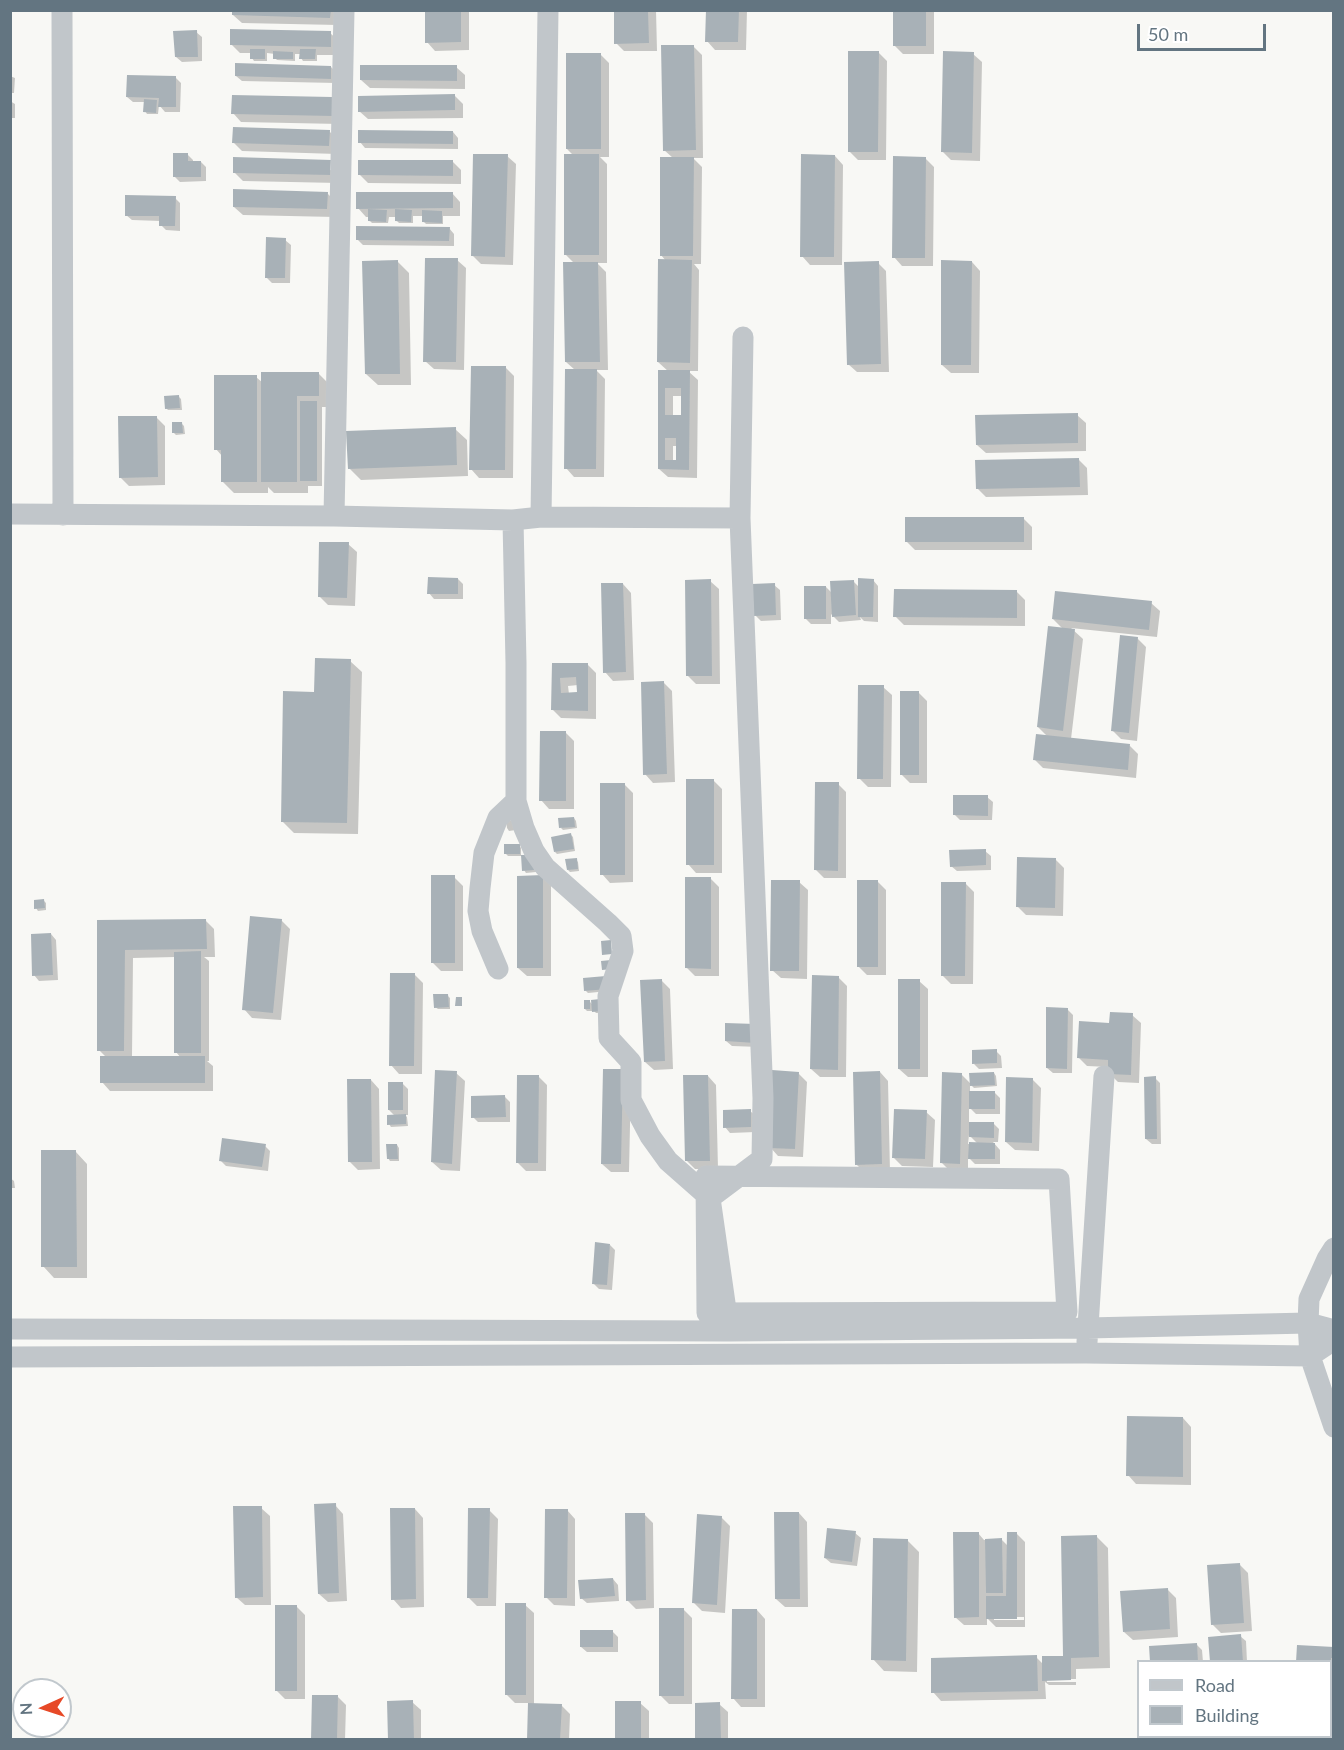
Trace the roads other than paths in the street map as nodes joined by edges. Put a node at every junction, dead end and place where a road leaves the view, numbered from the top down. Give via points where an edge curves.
1 (62, 10) edge
2 (344, 10) edge
3 (548, 10) edge
4 (743, 337) dead end
5 (10, 514) edge
6 (63, 515) junction
7 (334, 516) junction
8 (541, 517) junction
9 (740, 518) junction
10 (513, 520) junction
11 (516, 801) junction
12 (498, 969) dead end
13 (1104, 1076) dead end
14 (710, 1198) junction
15 (1334, 1248) edge
16 (1067, 1311) joint
17 (1308, 1323) junction
18 (1088, 1328) junction
19 (10, 1329) edge
20 (1334, 1330) edge
21 (729, 1331) junction
22 (1334, 1340) edge
23 (1086, 1353) junction
24 (1310, 1356) junction
25 (10, 1357) edge
26 (1334, 1427) edge

1 - 6 street
2 - 7 street
3 - 8 street
4 - 9 street
5 - 6 street
6 - 7 street
7 - 10 street
8 - 9 street
8 - 10 street
9 - 14 street via 763,1098 762,1159
10 - 11 street
11 - 12 street via 498,818 484,853 480,888 478,911 482,931
11 - 14 street via 534,851 545,867 621,936 623,951 608,996 609,1038 631,1062 631,1100 650,1136 668,1161
13 - 18 street
14 - 21 street
15 - 17 street via 1309,1299
16 - 16 street via 1059,1179 706,1176 706,1313
17 - 18 street
17 - 20 street
17 - 24 street
18 - 21 street
18 - 23 street
19 - 21 street
22 - 24 street
23 - 24 street
23 - 25 street
24 - 26 street

